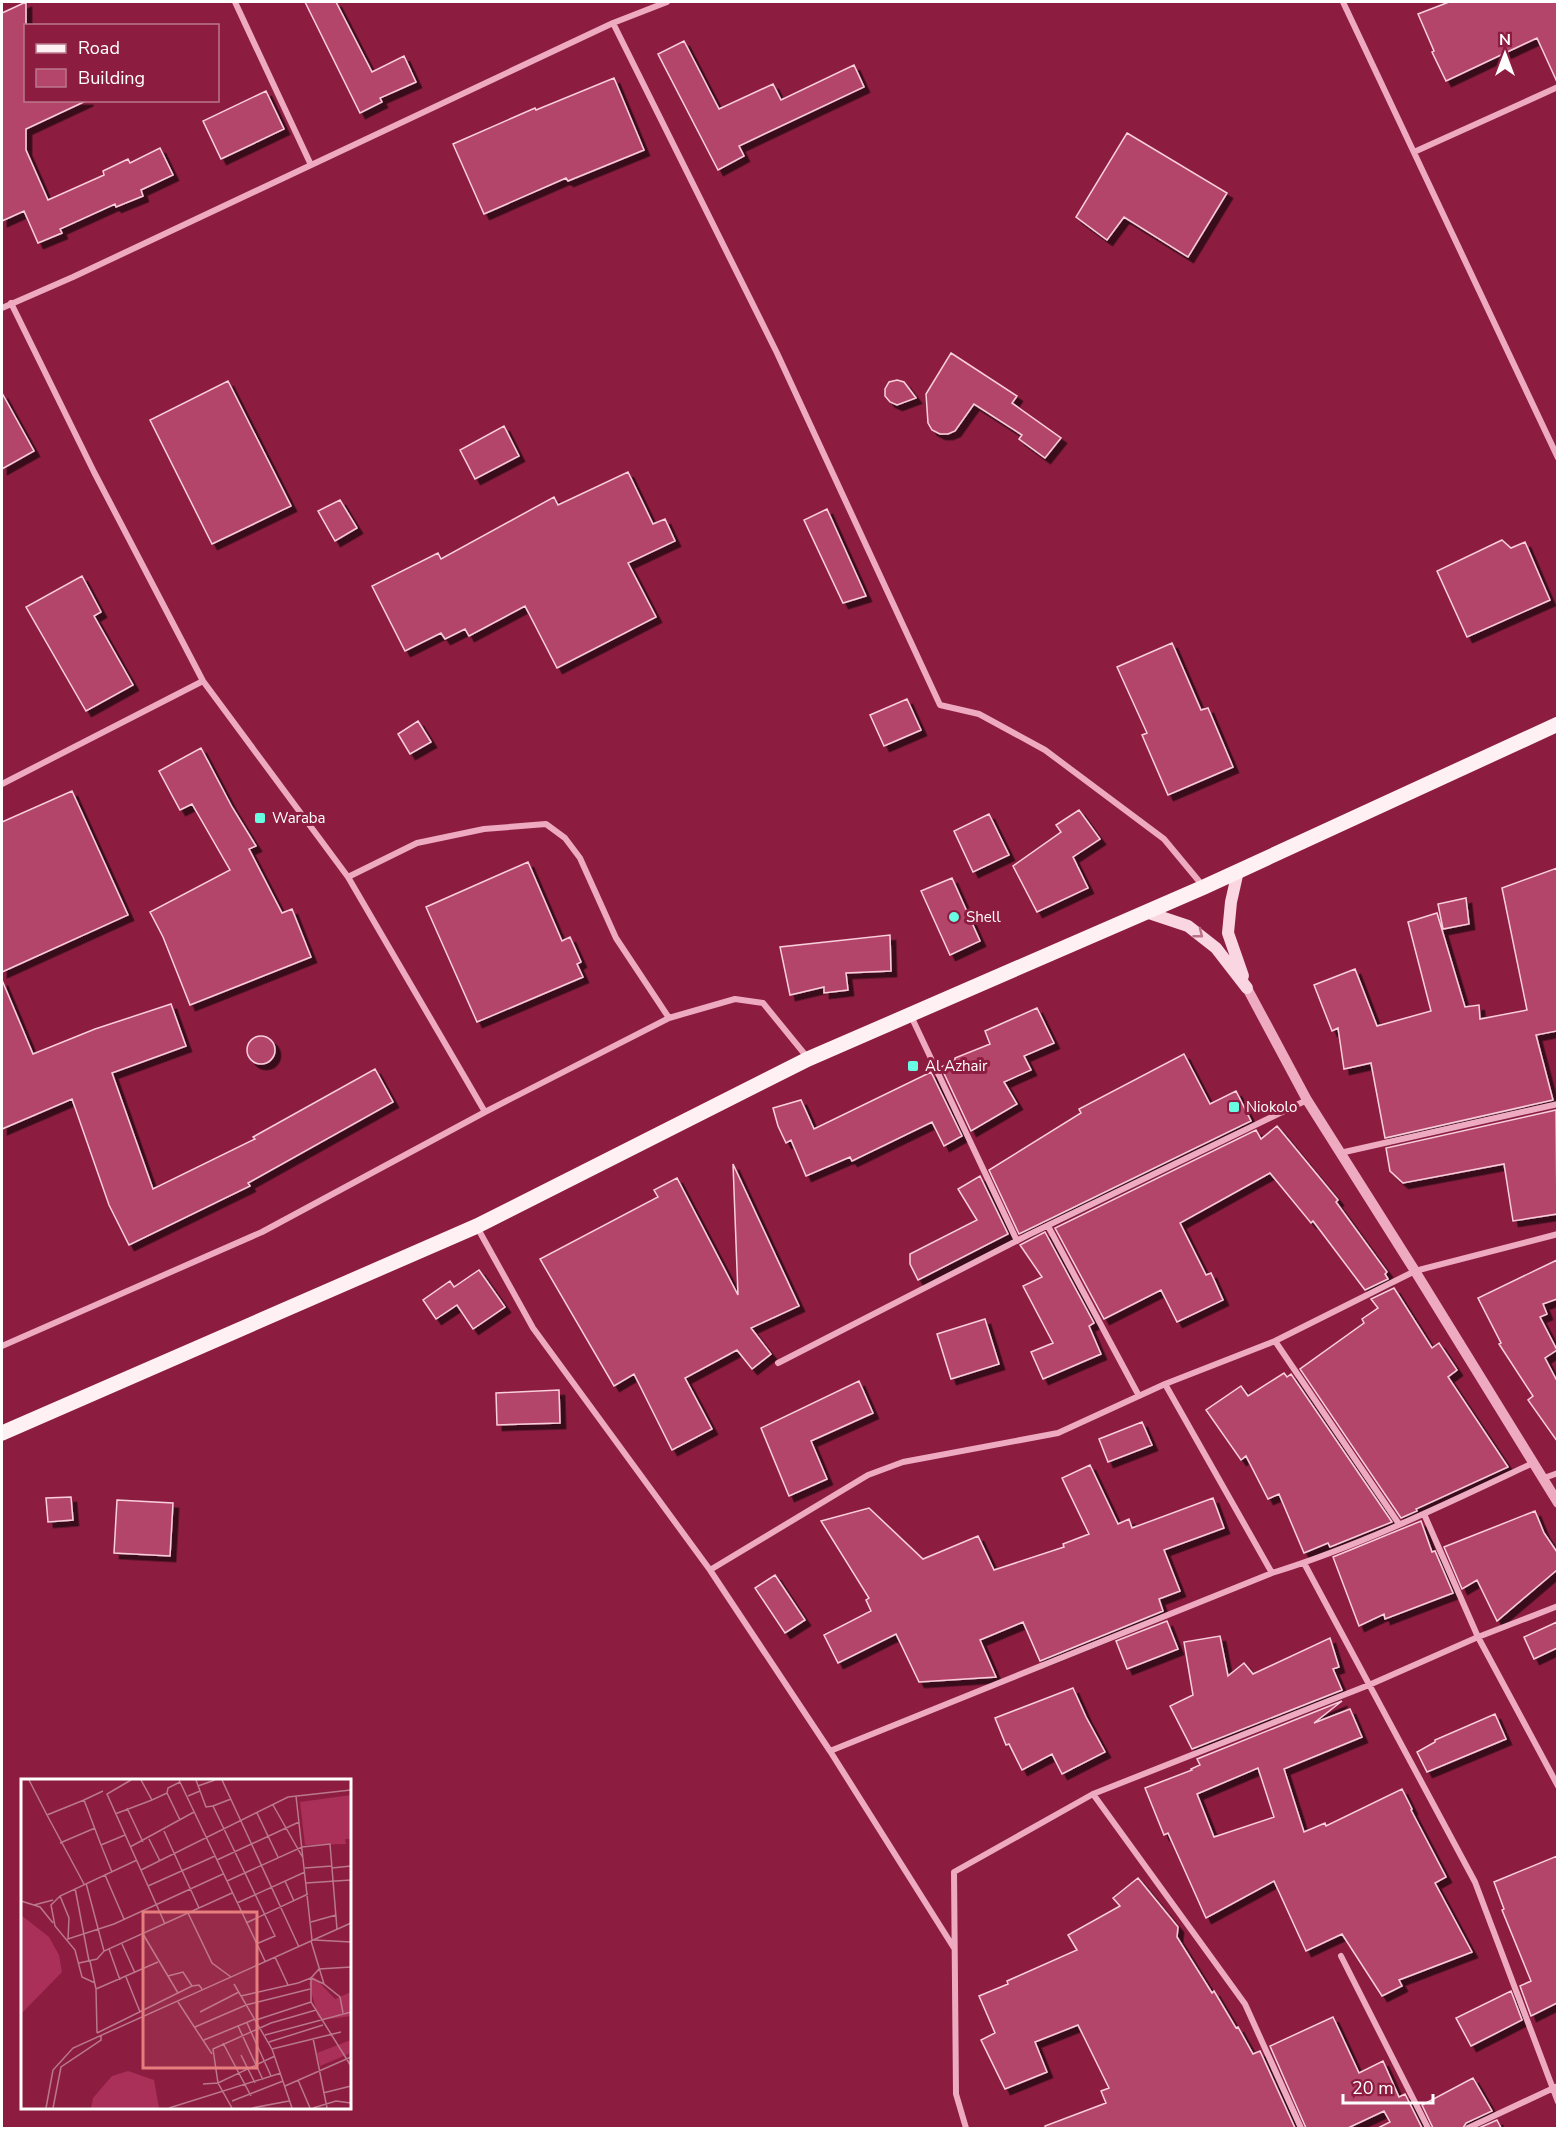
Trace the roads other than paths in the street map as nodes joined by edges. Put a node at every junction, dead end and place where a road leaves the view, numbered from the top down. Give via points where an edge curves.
1 (235, 2) edge
2 (667, 2) edge
3 (1343, 2) edge
4 (614, 23) junction
5 (1557, 87) edge
6 (1414, 152) junction
7 (311, 165) junction
8 (11, 303) junction
9 (2, 308) edge
10 (1557, 439) edge
11 (1550, 442) junction
12 (1557, 458) edge
13 (203, 681) junction
14 (1557, 724) edge
15 (2, 784) edge
16 (1238, 871) junction
17 (348, 877) junction
18 (1204, 887) junction
19 (1146, 912) junction
20 (1247, 988) junction
21 (911, 1016) junction
22 (669, 1018) junction
23 (808, 1059) junction
24 (1307, 1100) junction
25 (1557, 1104) edge
26 (485, 1112) junction
27 (1340, 1153) junction
28 (477, 1227) junction
29 (1048, 1227) junction
30 (1557, 1234) edge
31 (1017, 1241) junction
32 (1415, 1271) junction
33 (1275, 1341) junction
34 (2, 1346) edge
35 (778, 1363) dead end
36 (1165, 1384) junction
37 (1138, 1396) junction
38 (2, 1433) edge
39 (1534, 1462) junction
40 (1557, 1473) edge
41 (1544, 1478) junction
42 (1557, 1503) edge
43 (1424, 1514) junction
44 (1399, 1524) junction
45 (1304, 1563) junction
46 (710, 1570) junction
47 (1272, 1573) junction
48 (1557, 1606) edge
49 (1478, 1637) junction
50 (1369, 1685) junction
51 (830, 1751) junction
52 (1557, 1786) edge
53 (1093, 1794) junction
54 (955, 1948) junction
55 (1341, 1956) dead end
56 (1555, 2088) edge
57 (1557, 2102) edge
58 (966, 2128) edge
59 (1301, 2128) edge
60 (1428, 2128) edge
61 (1468, 2128) edge

1 - 7 street
2 - 4 street
3 - 6 street
4 - 7 street
4 - 18 street via 777,353 940,705 979,714 1045,750 1164,839
5 - 6 street
6 - 11 street
7 - 8 street
8 - 9 street
8 - 13 street
10 - 11 street
11 - 12 street
13 - 15 street
13 - 17 street
14 - 16 main road
16 - 18 main road
16 - 20 main road via 1228,933
17 - 22 street via 417,843 484,829 546,824 565,838 580,858 616,938
17 - 26 street
18 - 19 main road
19 -> 20 main road via 1188,926 1216,948
19 - 21 main road
20 - 24 street
21 - 23 main road
21 - 31 street
22 - 23 street via 735,999 763,1003
22 - 26 street
23 - 28 main road
24 - 27 street
24 - 29 street
25 - 27 street
26 - 34 street via 262,1232
27 - 32 street
28 - 38 main road
28 - 46 street via 533,1328
29 - 31 street
29 - 37 street
30 - 32 street
31 - 35 street
32 - 33 street
32 - 39 street
33 - 36 street
33 - 44 street
36 - 37 street
36 - 47 street
37 - 46 street via 1058,1434 903,1462 868,1475
39 - 41 street
39 - 43 street
40 - 41 street
41 - 42 street
43 - 44 street
43 - 49 street
44 - 45 street
45 - 47 street
45 - 50 street
46 - 51 street
47 - 51 street
48 - 49 street
49 - 50 street
49 - 52 street
50 - 53 street
50 - 56 street via 1475,1882
51 - 54 street
53 - 54 street via 954,1872
53 - 59 street via 1245,2004
54 - 58 street via 956,2094
55 - 60 street
56 - 57 street
56 - 61 street

